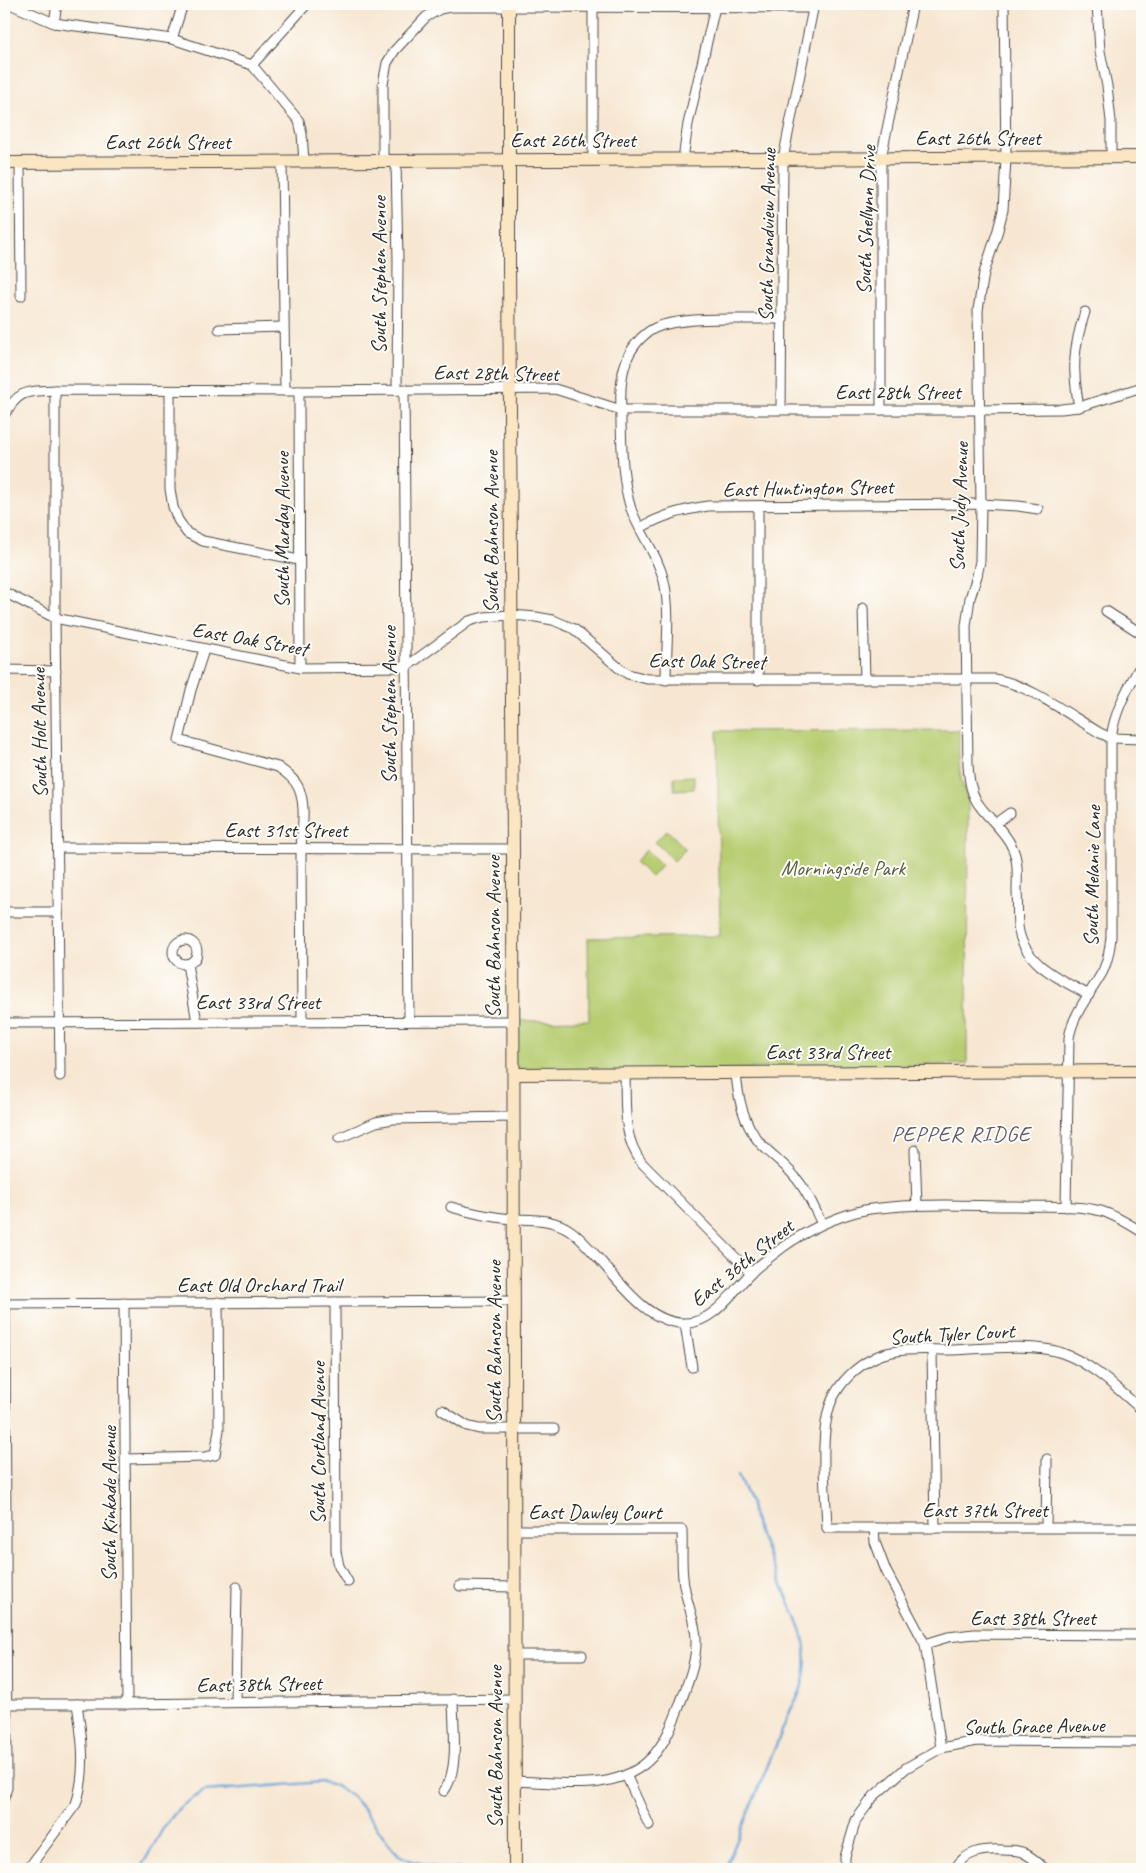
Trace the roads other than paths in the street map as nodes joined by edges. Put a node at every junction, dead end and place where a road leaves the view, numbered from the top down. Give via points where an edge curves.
1 (10, 4) edge
2 (56, 4) edge
3 (183, 4) edge
4 (307, 4) edge
5 (913, 4) edge
6 (1004, 4) edge
7 (1096, 4) edge
8 (510, 5) edge
9 (593, 5) edge
10 (813, 6) edge
11 (715, 7) junction
12 (54, 23) junction
13 (172, 39) junction
14 (252, 65) junction
15 (1111, 157) junction
16 (1142, 157) edge
17 (881, 158) junction
18 (1006, 158) junction
19 (683, 159) junction
20 (783, 159) junction
21 (510, 160) junction
22 (593, 160) junction
23 (282, 161) junction
24 (304, 161) junction
25 (390, 161) junction
26 (20, 162) junction
27 (4, 163) edge
28 (21, 296) dead end
29 (1085, 312) dead end
30 (783, 319) junction
31 (283, 327) junction
32 (219, 329) dead end
33 (1142, 387) edge
34 (401, 389) junction
35 (510, 389) junction
36 (55, 390) junction
37 (170, 391) junction
38 (285, 391) junction
39 (299, 391) junction
40 (1079, 407) junction
41 (781, 409) junction
42 (621, 410) junction
43 (881, 410) junction
44 (978, 410) junction
45 (4, 415) edge
46 (980, 504) junction
47 (758, 506) junction
48 (1038, 509) dead end
49 (640, 528) junction
50 (299, 560) junction
51 (4, 592) edge
52 (863, 608) dead end
53 (1106, 612) dead end
54 (511, 615) junction
55 (55, 618) junction
56 (1142, 634) edge
57 (204, 650) junction
58 (1142, 663) edge
59 (406, 667) junction
60 (300, 668) junction
61 (4, 670) edge
62 (56, 671) junction
63 (865, 679) junction
64 (968, 679) junction
65 (666, 680) junction
66 (758, 680) junction
67 (1111, 738) junction
68 (1142, 739) edge
69 (1010, 813) dead end
70 (996, 823) junction
71 (59, 848) junction
72 (301, 848) junction
73 (407, 848) junction
74 (513, 848) junction
75 (4, 912) edge
76 (58, 912) junction
77 (187, 964) dead end
78 (1089, 995) junction
79 (302, 1021) junction
80 (409, 1021) junction
81 (197, 1022) junction
82 (513, 1022) junction
83 (4, 1023) edge
84 (60, 1023) junction
85 (1068, 1071) junction
86 (1142, 1071) edge
87 (736, 1073) junction
88 (514, 1074) junction
89 (625, 1074) junction
90 (60, 1076) dead end
91 (514, 1117) junction
92 (339, 1138) dead end
93 (915, 1150) dead end
94 (917, 1205) junction
95 (451, 1207) dead end
96 (1066, 1207) junction
97 (514, 1219) junction
98 (822, 1224) junction
99 (1142, 1232) edge
100 (751, 1273) junction
101 (514, 1301) junction
102 (218, 1302) junction
103 (335, 1302) junction
104 (124, 1303) junction
105 (4, 1304) edge
106 (686, 1324) junction
107 (932, 1350) junction
108 (692, 1366) dead end
109 (442, 1410) dead end
110 (1142, 1410) edge
111 (554, 1429) dead end
112 (515, 1430) junction
113 (126, 1458) junction
114 (1047, 1460) dead end
115 (1046, 1527) junction
116 (827, 1528) joint
117 (874, 1528) junction
118 (935, 1528) junction
119 (1142, 1528) edge
120 (515, 1530) junction
121 (348, 1582) dead end
122 (460, 1586) dead end
123 (237, 1587) dead end
124 (515, 1587) junction
125 (1142, 1635) edge
126 (925, 1644) junction
127 (515, 1655) junction
128 (582, 1655) dead end
129 (453, 1699) junction
130 (514, 1699) junction
131 (235, 1701) junction
132 (5, 1704) edge
133 (77, 1704) junction
134 (127, 1704) junction
135 (1142, 1742) edge
136 (941, 1748) junction
137 (626, 1775) junction
138 (515, 1781) junction
139 (444, 1791) dead end
140 (4, 1798) edge
141 (649, 1825) dead end
142 (28, 1869) edge
143 (515, 1869) edge
144 (845, 1869) edge
145 (955, 1869) edge
146 (1044, 1869) edge

1 - 12 street
2 - 12 street
3 - 13 street
4 - 14 street
5 - 17 street, South Shellynn Drive
6 - 18 street, South Judy Avenue
7 - 15 street via 1111,121
8 - 9 street, South Stephen Avenue
8 - 21 street, South Bahnson Avenue
8 - 25 street, South Stephen Avenue via 440,9 426,17 395,50 387,63 384,77
9 - 11 street, South Stephen Avenue
9 - 22 street
10 - 11 street, South Stephen Avenue
10 - 20 street, South Grandview Avenue
11 - 19 street
12 - 13 street
13 - 14 street
14 - 24 street via 299,121
15 - 16 street, East 26th Street
15 - 18 street, East 26th Street
17 - 18 street, East 26th Street
17 - 20 street, East 26th Street
17 - 43 street, South Shellynn Drive
18 - 44 street, South Judy Avenue via 1003,210 984,273 978,310
19 - 20 street, East 26th Street
19 - 22 street, East 26th Street
20 - 30 street, South Grandview Avenue
21 - 22 street, East 26th Street
21 - 25 street, East 26th Street
21 - 35 street, South Bahnson Avenue
23 - 24 street, East 26th Street
23 - 26 street, East 26th Street
23 - 31 street
24 - 25 street, East 26th Street
25 - 34 street, South Stephen Avenue via 398,260
26 - 27 street, East 26th Street
26 - 28 street
29 - 40 street via 1074,355
30 - 41 street, South Grandview Avenue
30 - 42 street via 685,320 654,328 637,342 626,361 621,383
31 - 32 street
31 - 38 street
33 - 40 street, East 28th Street
34 - 35 street, East 28th Street
34 - 39 street, East 28th Street
34 - 59 street, South Stephen Avenue
35 - 42 street, East 28th Street via 555,389
35 - 54 street, South Bahnson Avenue
36 - 37 street, East 28th Street
36 - 45 street, East 28th Street via 23,394 14,399
36 - 55 street, South Holt Avenue
37 - 38 street, East 28th Street
37 - 50 street via 170,489 178,520 187,533 203,541
38 - 39 street, East 28th Street
39 - 50 street, South Marday Avenue
40 - 44 street, East 28th Street
41 - 42 street, East 28th Street
41 - 43 street, East 28th Street
42 - 49 street via 622,470 632,511
43 - 44 street, East 28th Street
44 - 46 street, South Judy Avenue
46 - 47 street, East Huntington Street
46 - 48 street, East Huntington Street
46 - 64 street, South Judy Avenue via 980,561 966,626
47 - 49 street, East Huntington Street via 708,506 684,510 659,517
47 - 66 street
49 - 65 street via 654,552 664,583
50 - 60 street, South Marday Avenue
51 - 55 street, East Oak Street
52 - 63 street
53 - 56 street
54 - 59 street, East Oak Street via 469,621
54 - 65 street, East Oak Street via 564,624 628,674
54 - 74 street, South Bahnson Avenue
55 - 57 street, East Oak Street
55 - 62 street, South Holt Avenue
57 - 60 street, East Oak Street
57 - 72 street via 180,740 278,767 291,776 302,799
58 - 67 street, South Melanie Lane via 1118,708
59 - 60 street, East Oak Street
59 - 73 street, South Stephen Avenue
61 - 62 street
62 - 71 street, South Holt Avenue
63 - 64 street, East Oak Street
63 - 66 street, East Oak Street
64 - 67 street, East Oak Street via 1008,681
64 - 70 street, South Judy Avenue via 970,786 977,802
65 - 66 street, East Oak Street
67 - 68 street, East Oak Street
67 - 78 street, South Melanie Lane via 1111,937 1104,969
69 - 70 street
70 - 78 street, South Judy Avenue via 1012,847 1017,864 1018,926 1031,959
71 - 72 street, East 31st Street
71 - 76 street, South Holt Avenue
72 - 73 street, East 31st Street
72 - 79 street
73 - 74 street, East 31st Street
73 - 80 street, South Stephen Avenue
74 - 82 street, South Bahnson Avenue
75 - 76 street
76 - 84 street, South Holt Avenue
77 - 81 street
78 - 85 street, South Melanie Lane via 1071,1028
79 - 80 street, East 33rd Street
79 - 81 street, East 33rd Street
80 - 82 street, East 33rd Street
81 - 84 street, East 33rd Street
82 - 88 street, South Bahnson Avenue
83 - 84 street, East 33rd Street
84 - 90 street, South Holt Avenue
85 - 86 street, East 33rd Street
85 - 87 street, East 33rd Street
85 - 96 street, South Melanie Lane
87 - 89 street, East 33rd Street
87 - 98 street via 739,1101 750,1128 802,1185
88 - 89 street, East 33rd Street
88 - 91 street, South Bahnson Avenue
89 - 100 street via 627,1130 636,1155
91 - 92 street via 393,1119 376,1122
91 - 97 street, South Bahnson Avenue
93 - 94 street
94 - 96 street, East 36th Street
94 - 98 street, East 36th Street via 862,1210
95 - 97 street, East 36th Street
96 - 99 street, East 36th Street via 1100,1211
97 - 101 street, South Bahnson Avenue
97 - 106 street, East 36th Street via 552,1222 572,1232 644,1306 661,1319
98 - 100 street, East 36th Street via 784,1247
100 - 106 street, East 36th Street via 715,1311
101 - 103 street, East Old Orchard Trail
101 - 112 street, South Bahnson Avenue
102 - 103 street, East Old Orchard Trail
102 - 104 street, East Old Orchard Trail
102 - 113 street via 219,1430 215,1454 204,1457
103 - 121 street, South Cortland Avenue via 336,1552
104 - 105 street, East Old Orchard Trail
104 - 113 street, South Kinkade Avenue
105 - 132 street
106 - 108 street
107 - 110 street, South Tyler Court via 1038,1348 1061,1352 1090,1367
107 - 116 street, South Tyler Court via 891,1352 874,1358 857,1368 832,1399 825,1420 824,1438
107 - 118 street
109 - 112 street via 467,1426
111 - 112 street
112 - 120 street, South Bahnson Avenue
113 - 134 street, South Kinkade Avenue
114 - 115 street
115 - 118 street, East 37th Street
115 - 119 street, East 37th Street
116 - 117 street, East 37th Street
117 - 118 street, East 37th Street
117 - 126 street via 875,1542 886,1571
120 - 124 street, South Bahnson Avenue
120 - 137 street, East Dawley Court via 682,1530 684,1590 696,1637 694,1662 671,1728 661,1745 652,1758
122 - 124 street
123 - 131 street
124 - 127 street, South Bahnson Avenue
125 - 126 street, East 38th Street via 974,1634
126 - 136 street
127 - 128 street
127 - 130 street, South Bahnson Avenue
129 - 130 street, East 38th Street
129 - 131 street, East 38th Street
129 - 139 street via 453,1768
130 - 138 street, South Bahnson Avenue
131 - 134 street, East 38th Street
132 - 133 street, East 38th Street
132 - 140 street via 7,1788
133 - 134 street, East 38th Street
133 - 142 street via 83,1745 80,1792 76,1804
135 - 136 street, South Grace Avenue via 977,1741
136 - 144 street, South Grace Avenue via 906,1768 874,1796 856,1820 845,1857
137 - 138 street, East Dawley Court via 588,1783
137 - 141 street
138 - 143 street, South Bahnson Avenue
145 - 146 street via 962,1859 980,1850 1021,1852

